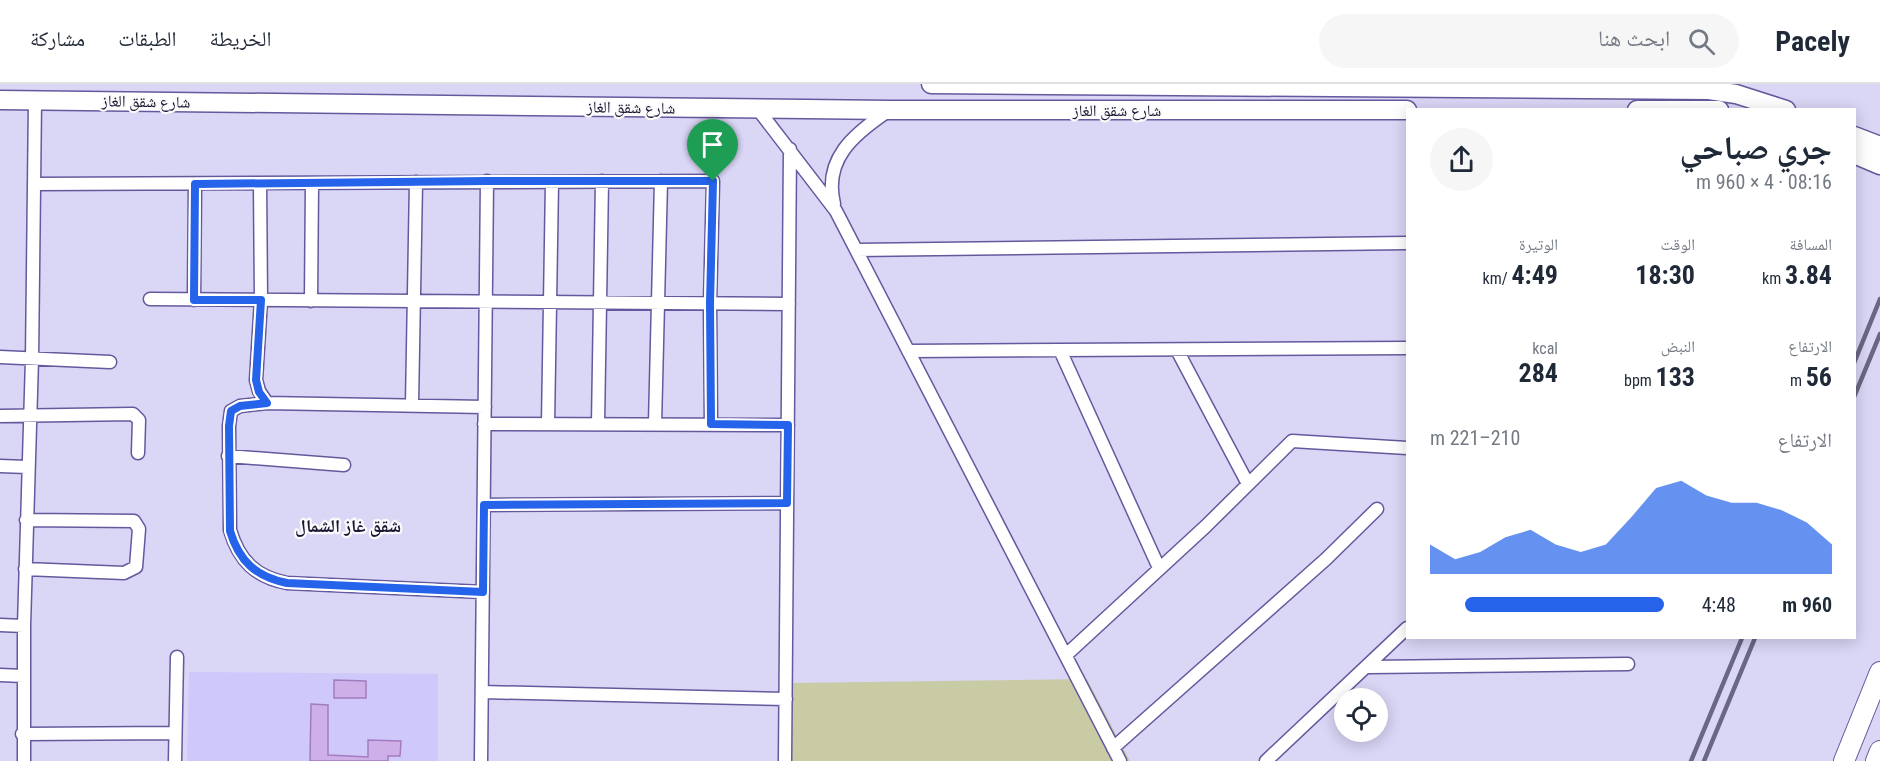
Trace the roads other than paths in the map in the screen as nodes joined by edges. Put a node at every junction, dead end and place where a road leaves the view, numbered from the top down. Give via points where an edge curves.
1 (931, 84) edge
2 (1028, 85) edge
3 (1106, 86) junction
4 (1246, 86) edge
5 (162, 93) edge
6 (0, 100) edge
7 (35, 100) junction
8 (757, 108) junction
9 (1780, 108) edge
10 (891, 110) junction
11 (1105, 110) junction
12 (1406, 110) edge
13 (1856, 137) edge
14 (1880, 146) edge
15 (790, 149) junction
16 (1856, 155) edge
17 (1880, 165) edge
18 (487, 181) junction
19 (602, 181) junction
20 (661, 181) junction
21 (416, 182) junction
22 (552, 182) junction
23 (34, 183) junction
24 (260, 183) junction
25 (312, 183) junction
26 (195, 184) junction
27 (836, 211) junction
28 (1406, 243) edge
29 (856, 250) junction
30 (150, 299) dead end
31 (194, 300) junction
32 (261, 300) junction
33 (311, 300) junction
34 (413, 301) junction
35 (486, 302) junction
36 (550, 302) junction
37 (600, 303) junction
38 (658, 303) junction
39 (710, 303) junction
40 (789, 304) junction
41 (1406, 348) edge
42 (1060, 350) junction
43 (1177, 350) junction
44 (908, 351) junction
45 (0, 357) edge
46 (32, 359) junction
47 (110, 362) dead end
48 (267, 403) junction
49 (412, 404) junction
50 (485, 406) junction
51 (0, 416) edge
52 (28, 416) junction
53 (484, 424) junction
54 (549, 424) junction
55 (598, 424) junction
56 (655, 424) junction
57 (711, 424) junction
58 (788, 425) junction
59 (1406, 448) edge
60 (138, 453) dead end
61 (228, 456) junction
62 (344, 465) dead end
63 (0, 466) edge
64 (27, 467) junction
65 (1248, 484) junction
66 (787, 503) junction
67 (484, 505) junction
68 (1377, 509) dead end
69 (26, 520) junction
70 (1159, 568) junction
71 (25, 569) junction
72 (483, 592) junction
73 (0, 625) edge
74 (24, 626) junction
75 (1406, 629) edge
76 (1066, 655) junction
77 (177, 657) dead end
78 (1628, 664) dead end
79 (1368, 667) junction
80 (1880, 672) edge
81 (0, 675) edge
82 (23, 676) junction
83 (482, 692) junction
84 (786, 699) junction
85 (176, 733) junction
86 (22, 734) junction
87 (1113, 748) junction
88 (1880, 751) edge
89 (24, 761) edge
90 (175, 761) edge
91 (481, 761) edge
92 (785, 761) edge
93 (1120, 761) edge
94 (1266, 761) edge
95 (1844, 761) edge
96 (1876, 761) edge

1 - 2 main road, شارع شقق الغاز
2 - 3 main road, شارع شقق الغاز
3 - 4 main road, شارع شقق الغاز
3 - 11 main road
4 - 9 main road, شارع شقق الغاز via 1709,90
5 - 7 main road, شارع شقق الغاز
5 - 8 main road, شارع شقق الغاز
6 - 7 main road, شارع شقق الغاز
7 - 23 street
8 - 10 main road, شارع شقق الغاز
8 - 15 street
10 - 11 main road, شارع شقق الغاز
10 - 27 street via 857,132 838,157 831,178
11 - 12 main road, شارع شقق الغاز
13 - 14 main road
15 - 27 street
15 - 40 street
16 - 17 main road
18 - 21 street
18 - 22 street
18 - 35 street
19 - 20 street
19 - 22 street
19 - 37 street
20 - 38 street
20 - 39 street via 713,181
21 - 25 street
21 - 34 street
22 - 36 street
23 - 26 street
23 - 46 street
24 - 25 street
24 - 26 street
24 - 32 street
25 - 33 street
26 - 31 street
27 - 29 street
28 - 29 street
29 - 44 street
30 - 31 street
31 - 32 street
32 - 33 street
32 - 48 street via 256,380
33 - 34 street
34 - 35 street
34 - 49 street
35 - 36 street
35 - 50 street
36 - 37 street
36 - 54 street
37 - 38 street
37 - 55 street
38 - 39 street
38 - 56 street
39 - 40 street
39 - 57 street
40 - 58 street
41 - 43 street
42 - 43 street
42 - 44 street
42 - 70 street
43 - 65 street
44 - 76 street
45 - 46 street
46 - 47 street
46 - 52 street
48 - 49 street
48 - 61 street via 231,411
49 - 50 street
50 - 53 street
51 - 52 street
52 - 60 street via 133,414 139,420
52 - 64 street
53 - 54 street
53 - 67 street
54 - 55 street
55 - 56 street
56 - 57 street
57 - 58 street
58 - 66 street
59 - 65 street via 1292,441
61 - 62 street
61 - 72 street via 234,546 243,561 270,580
63 - 64 street
64 - 69 street
65 - 70 street
66 - 67 street
66 - 84 street
67 - 72 street
68 - 87 street via 1326,560
69 - 71 street
69 - 71 street via 134,521 139,529 134,570 124,573
70 - 76 street
71 - 74 street
72 - 83 street
73 - 74 street
74 - 82 street
75 - 79 street
76 - 87 street
77 - 85 street
78 - 79 street
79 - 94 street
80 - 95 highway
81 - 82 street
82 - 86 street
83 - 84 street
83 - 91 street
84 - 92 street
85 - 86 street
85 - 90 street
86 - 89 street
87 - 93 street
88 - 96 highway

